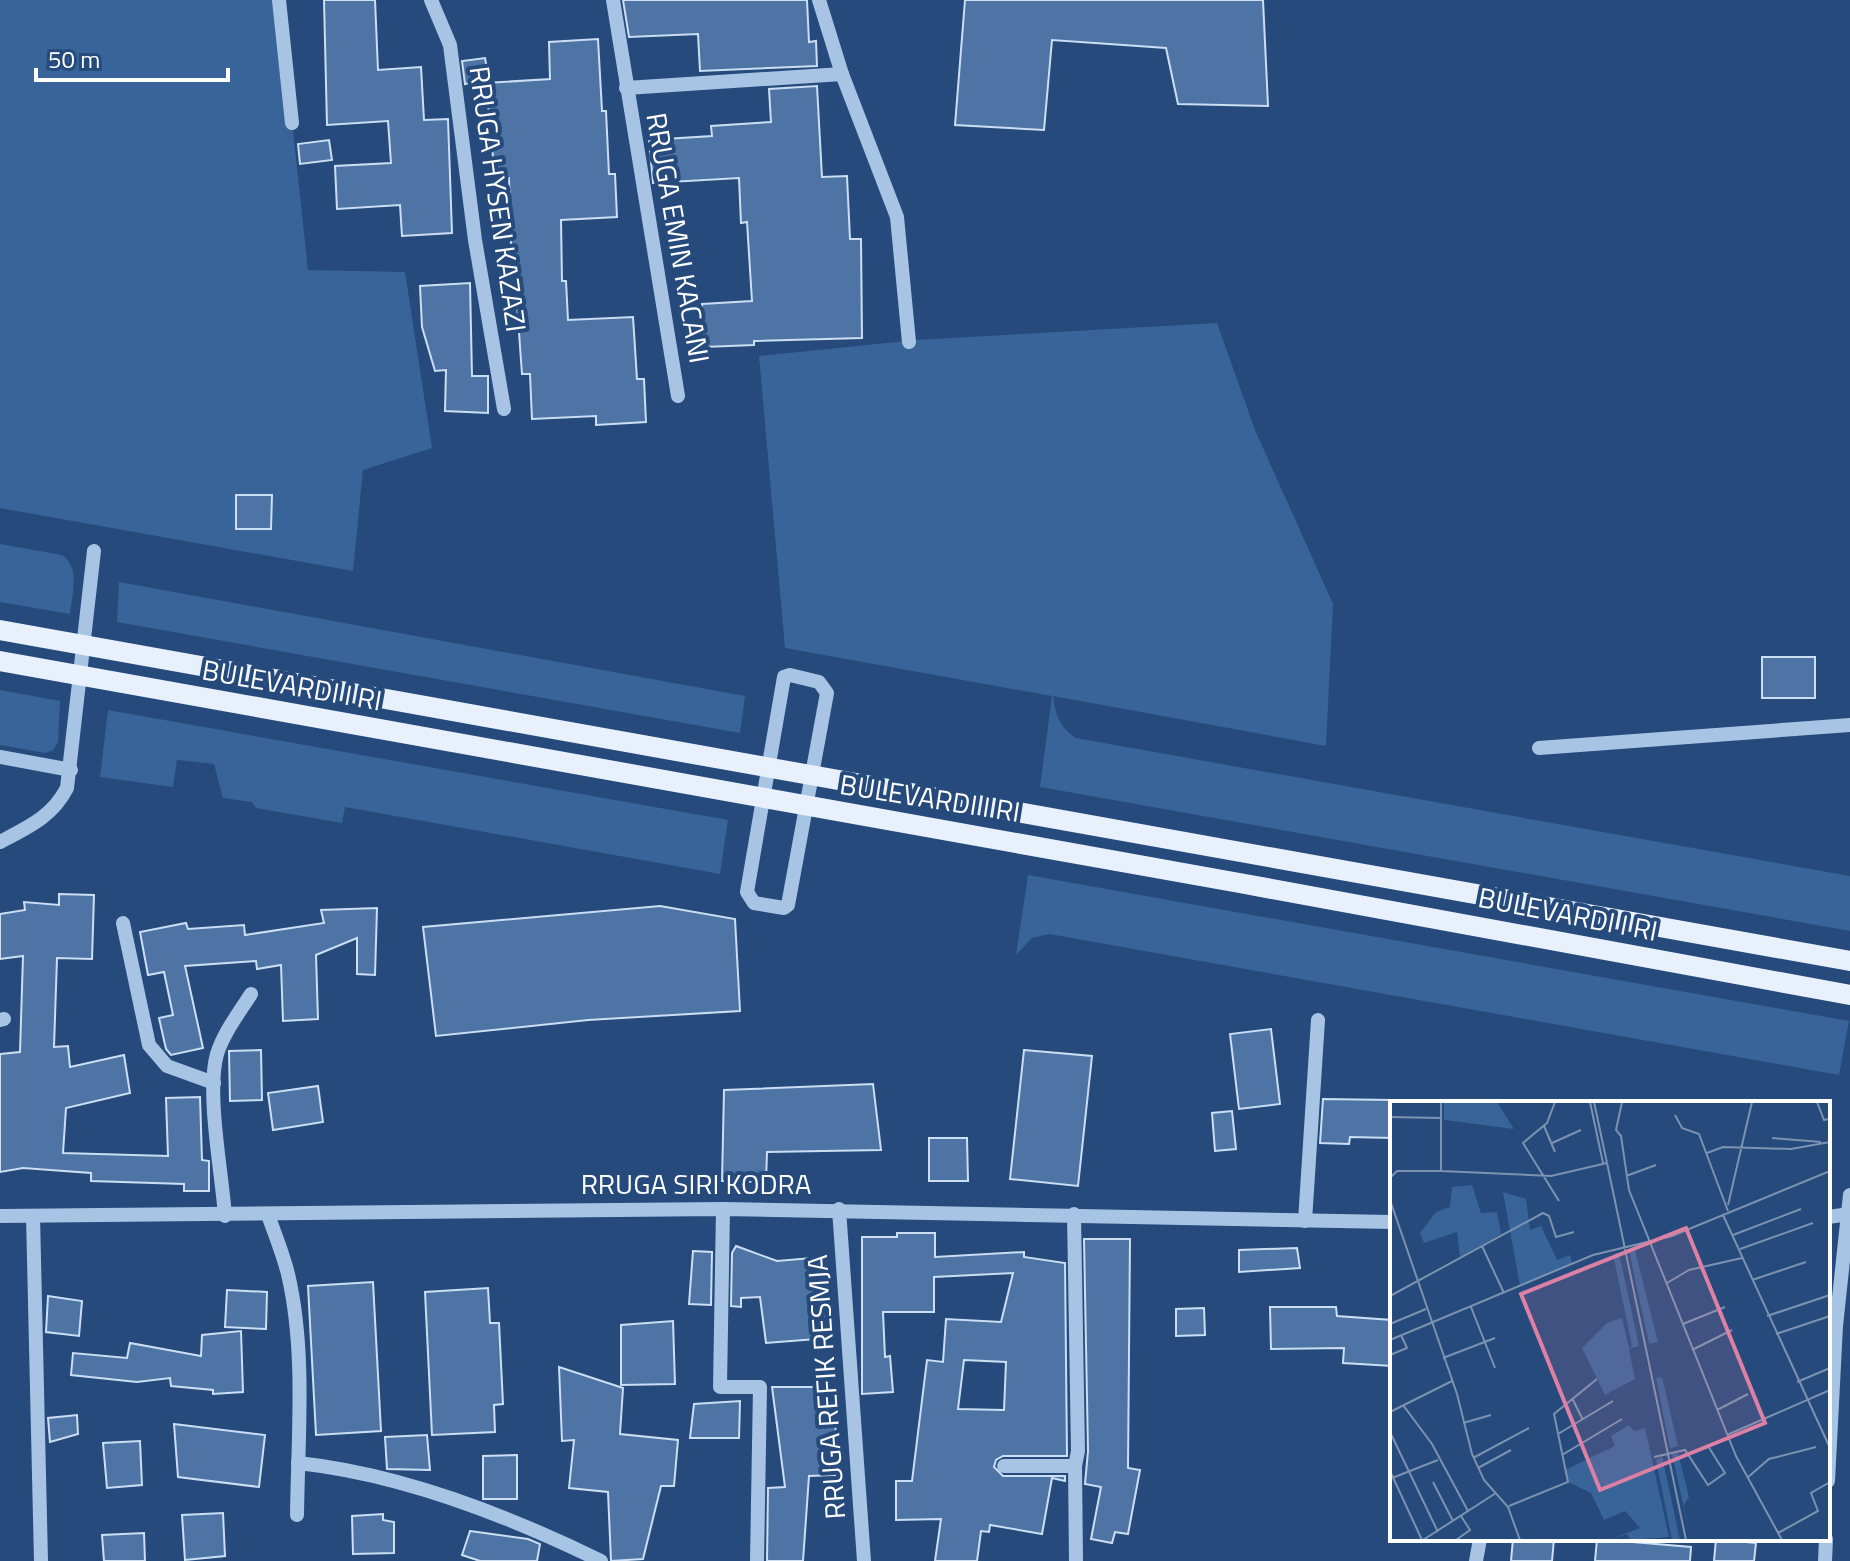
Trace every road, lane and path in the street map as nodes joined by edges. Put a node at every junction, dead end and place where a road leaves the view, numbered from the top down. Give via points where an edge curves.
1 (279, 0) edge
2 (431, 0) edge
3 (613, 0) edge
4 (819, 0) edge
5 (842, 74) junction
6 (626, 88) junction
7 (292, 123) dead end
8 (909, 342) dead end
9 (678, 396) dead end
10 (504, 409) dead end
11 (94, 551) dead end
12 (0, 630) edge
13 (84, 645) junction
14 (0, 661) edge
15 (81, 676) junction
16 (1850, 725) edge
17 (1539, 748) dead end
18 (0, 757) edge
19 (769, 767) junction
20 (71, 770) junction
21 (812, 775) junction
22 (763, 799) junction
23 (806, 806) junction
24 (0, 842) edge
25 (123, 923) dead end
26 (1850, 961) edge
27 (251, 994) dead end
28 (1850, 995) edge
29 (1318, 1020) dead end
30 (214, 1083) junction
31 (1850, 1195) edge
32 (723, 1209) junction
33 (839, 1209) junction
34 (1074, 1214) junction
35 (1848, 1214) edge
36 (268, 1215) junction
37 (0, 1216) edge
38 (33, 1216) junction
39 (225, 1216) junction
40 (1305, 1221) junction
41 (1390, 1222) edge
42 (1830, 1442) edge
43 (298, 1463) junction
44 (1004, 1466) dead end
45 (1075, 1466) junction
46 (297, 1515) dead end
47 (1480, 1541) edge
48 (1826, 1541) edge
49 (41, 1561) edge
50 (601, 1561) edge
51 (757, 1561) edge
52 (864, 1561) edge
53 (1076, 1561) edge
54 (1476, 1561) edge
55 (1825, 1561) edge

1 - 7 street
2 - 10 street, RRUGA HYSEN KAZAZI via 450,45
3 - 6 street, RRUGA EMIN KACANI
4 - 5 street
5 - 6 street, RRUGA EMIN KACANI
5 - 8 street via 897,217
6 - 9 street, RRUGA EMIN KACANI
11 - 13 street
12 - 13 main road, BULEVARDI I RI
13 - 15 street
13 - 19 main road, BULEVARDI I RI
14 - 15 main road, BULEVARDI I RI
15 - 20 street
15 - 22 main road, BULEVARDI I RI
16 - 17 street
18 - 20 street
19 - 21 main road, BULEVARDI I RI
19 - 21 street via 784,677 790,675 819,682 827,693
19 - 22 street
20 - 24 street via 57,807
21 - 23 street
21 - 26 main road, BULEVARDI I RI
22 - 23 main road, BULEVARDI I RI
22 - 23 street via 747,892 754,903 784,908
23 - 28 main road, BULEVARDI I RI
25 - 30 street via 149,1045 167,1066
27 - 30 street via 225,1035
29 - 40 street
30 - 39 street
31 - 35 street
32 - 33 street, RRUGA SIRI KODRA
32 - 36 street, RRUGA SIRI KODRA
32 - 51 street via 720,1387 760,1387
33 - 34 street, RRUGA SIRI KODRA
33 - 52 street, RRUGA REFIK RESMJA
34 - 40 street, RRUGA SIRI KODRA
34 - 45 street
35 - 42 street
36 - 39 street, RRUGA SIRI KODRA
36 - 43 street via 292,1304
37 - 38 street, RRUGA SIRI KODRA
38 - 39 street, RRUGA SIRI KODRA
38 - 49 street
40 - 41 street, RRUGA SIRI KODRA
43 - 46 street
43 - 50 street via 404,1483
44 - 45 street
45 - 53 street
47 - 54 street
48 - 55 street

